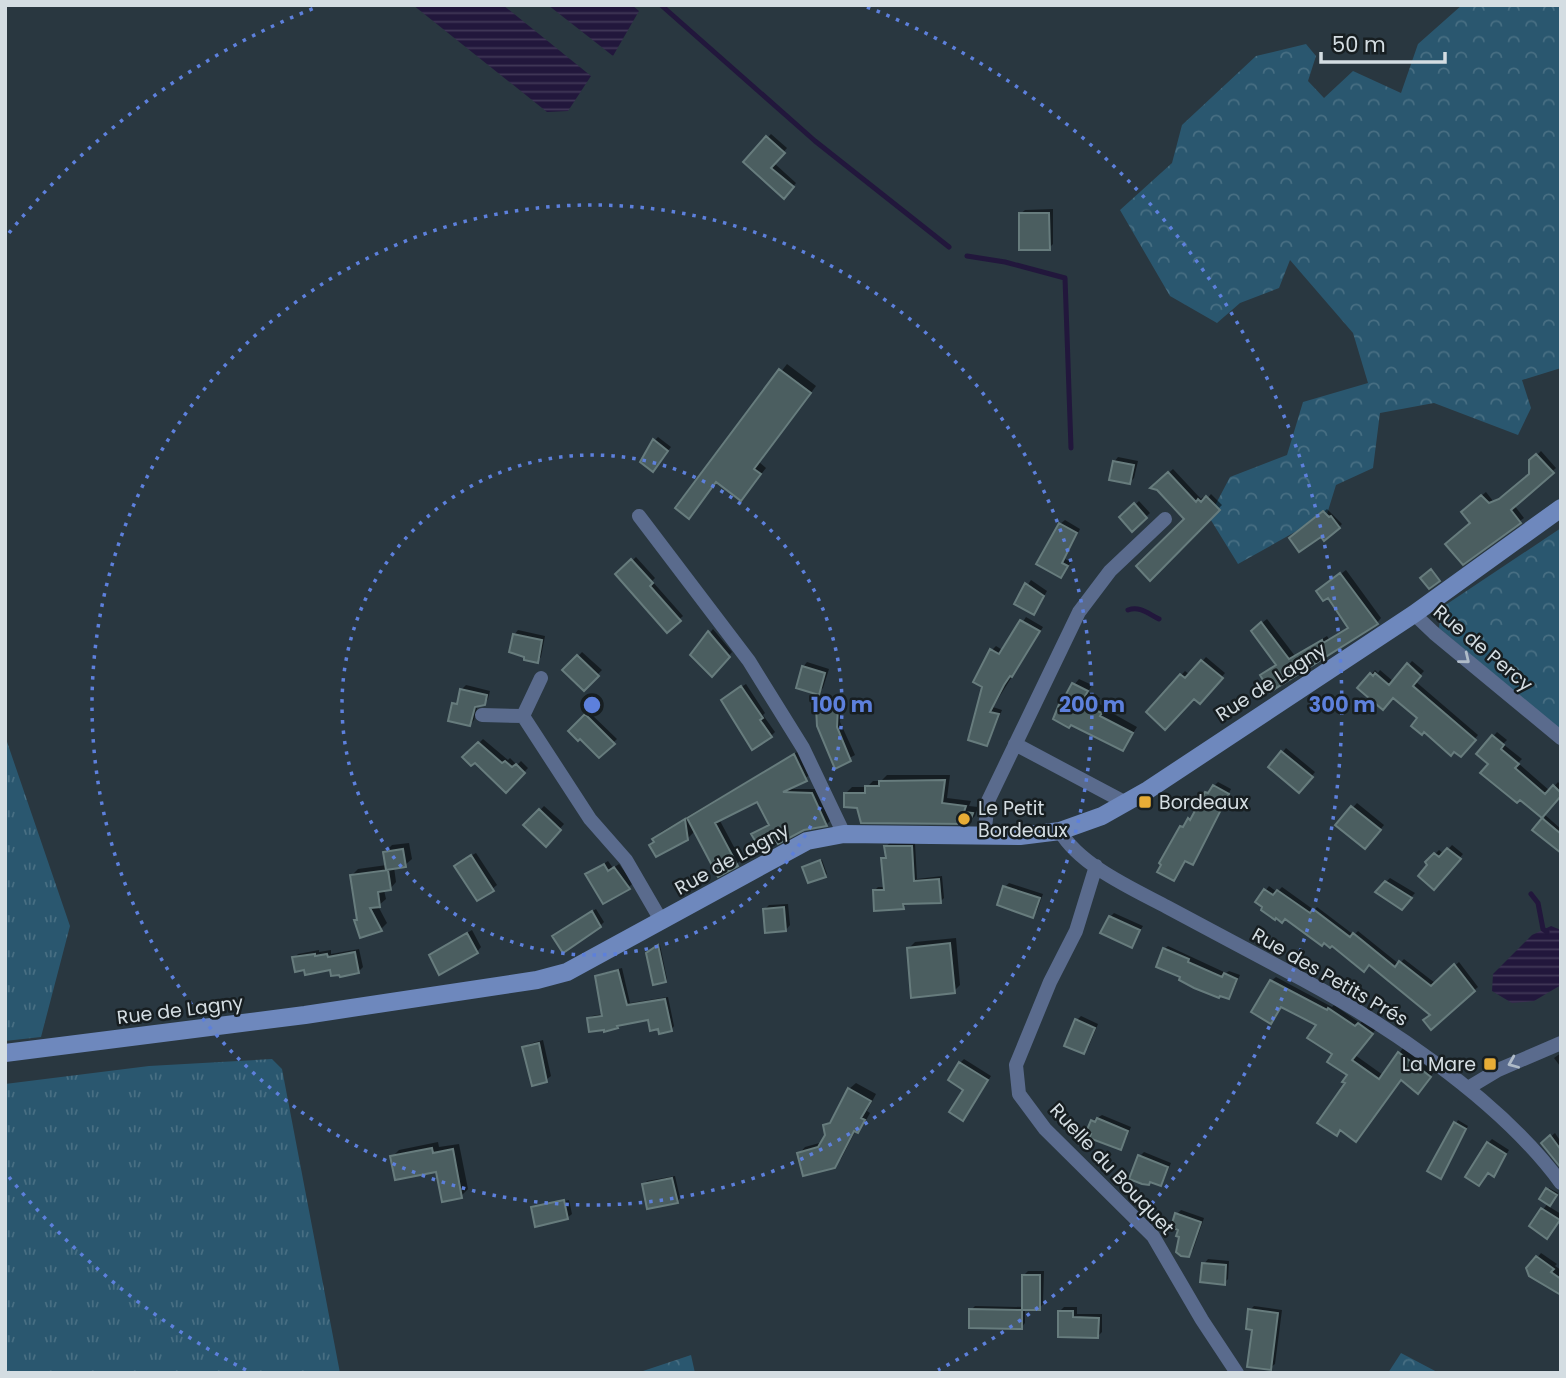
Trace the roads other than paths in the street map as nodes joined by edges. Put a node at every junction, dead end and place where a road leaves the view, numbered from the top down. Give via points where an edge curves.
1 (1561, 508) edge
2 (639, 516) dead end
3 (1165, 519) dead end
4 (1413, 614) junction
5 (541, 678) dead end
6 (482, 715) dead end
7 (523, 716) junction
8 (1561, 738) edge
9 (1015, 744) junction
10 (1126, 803) junction
11 (1060, 831) junction
12 (844, 834) junction
13 (984, 837) junction
14 (1096, 866) junction
15 (662, 922) junction
16 (1561, 1043) edge
17 (5, 1053) edge
18 (1468, 1088) junction
19 (1561, 1183) edge
20 (1237, 1373) edge

1 - 4 main road, Rue de Lagny
2 - 12 street via 749,661 803,748
3 - 9 street via 1110,571 1079,612
4 -> 8 street, Rue de Percy
4 - 10 main road, Rue de Lagny
5 - 7 street
6 - 7 street
7 - 15 street via 590,818 626,860
9 - 10 street
9 - 13 street via 988,801
10 - 11 main road, Rue de Lagny
11 - 13 main road, Rue de Lagny
11 - 14 street, Rue des Petits Prés via 1066,842
12 - 13 main road, Rue de Lagny
12 - 15 main road, Rue de Lagny via 807,841
14 - 18 street, Rue des Petits Prés via 1332,997
14 - 20 street, Ruelle du Bouquet via 1076,931 1016,1065 1019,1094 1045,1129 1153,1236
15 - 17 main road, Rue de Lagny via 567,972 537,980
16 -> 18 street
18 - 19 street, Rue des Petits Prés via 1528,1142

